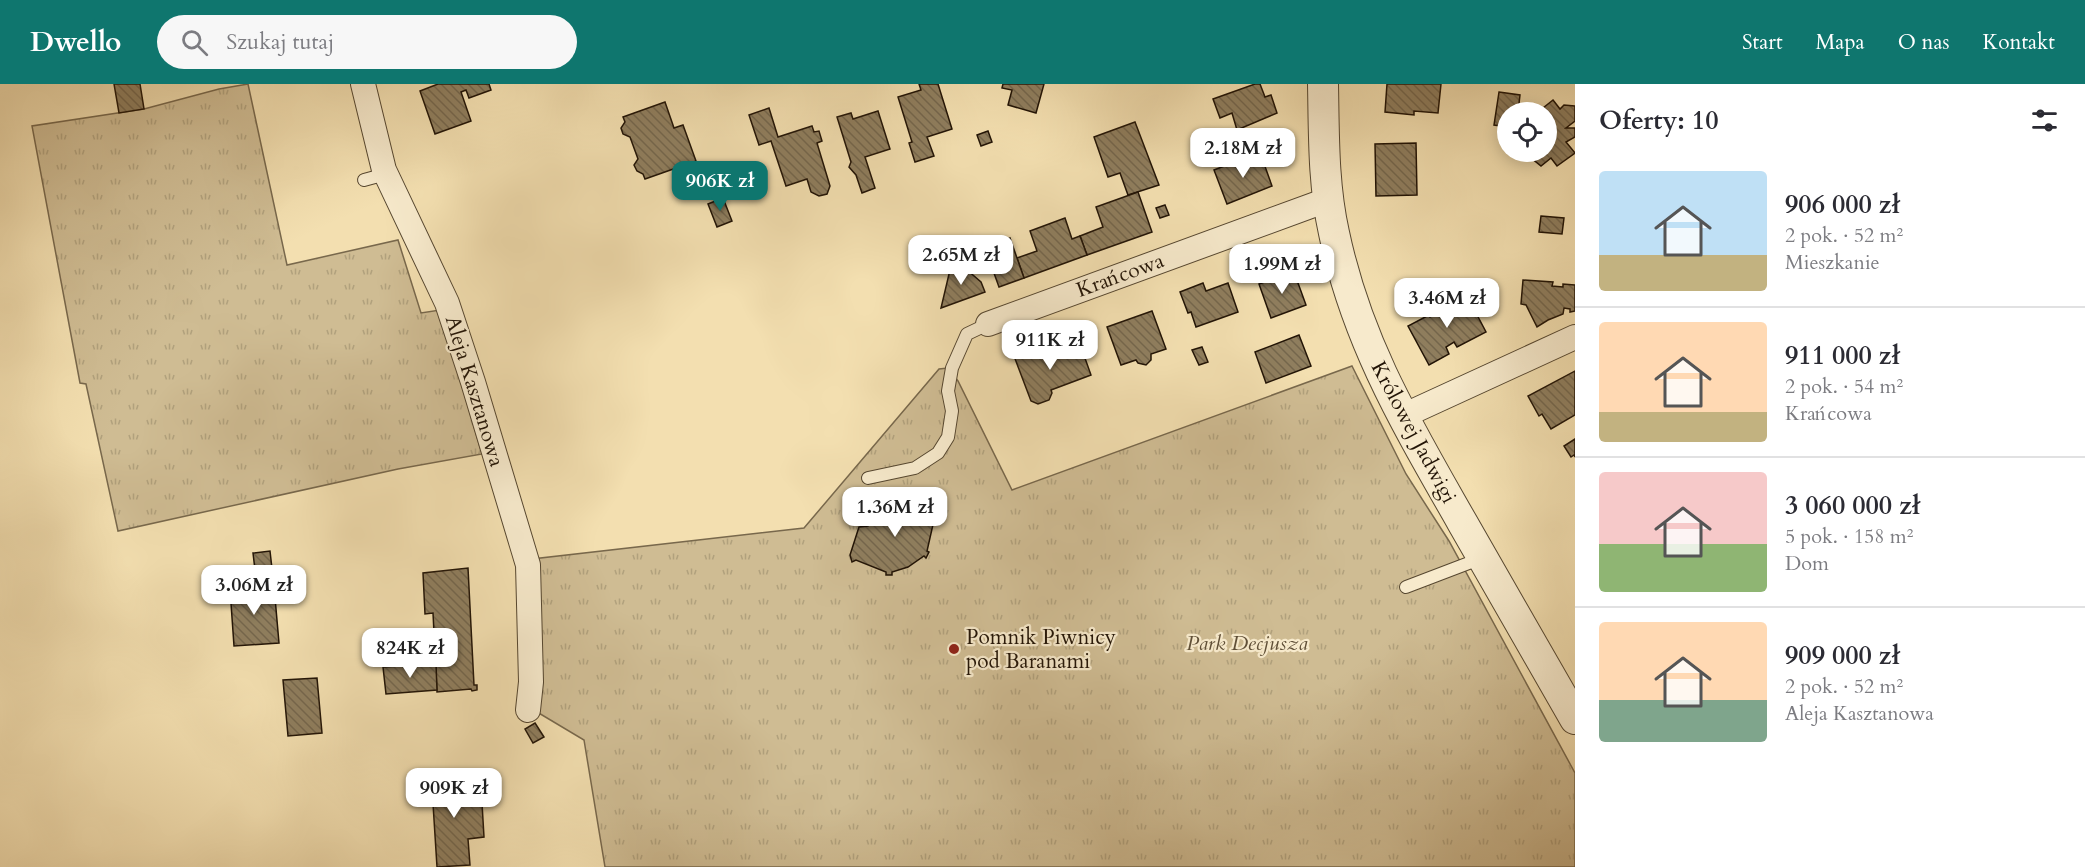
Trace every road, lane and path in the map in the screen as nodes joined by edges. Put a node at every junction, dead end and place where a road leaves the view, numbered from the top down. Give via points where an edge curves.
1 (363, 84) edge
2 (1323, 84) edge
3 (1327, 200) junction
4 (988, 324) joint
5 (1575, 337) edge
6 (1403, 417) junction
7 (868, 478) dead end
8 (1483, 558) junction
9 (1406, 587) dead end
10 (528, 710) dead end
11 (1575, 719) edge

1 - 10 street, Aleja Kasztanowa via 374,175 447,303 528,565
2 - 3 street, Królowej Jadwigi
3 - 4 street, Krańcowa
3 - 6 street, Królowej Jadwigi via 1352,303
4 - 7 lane, Krańcowa via 967,334 952,368 948,437 938,453 915,468
5 - 6 street
6 - 8 street, Królowej Jadwigi
8 - 9 lane
8 - 11 street, Królowej Jadwigi

